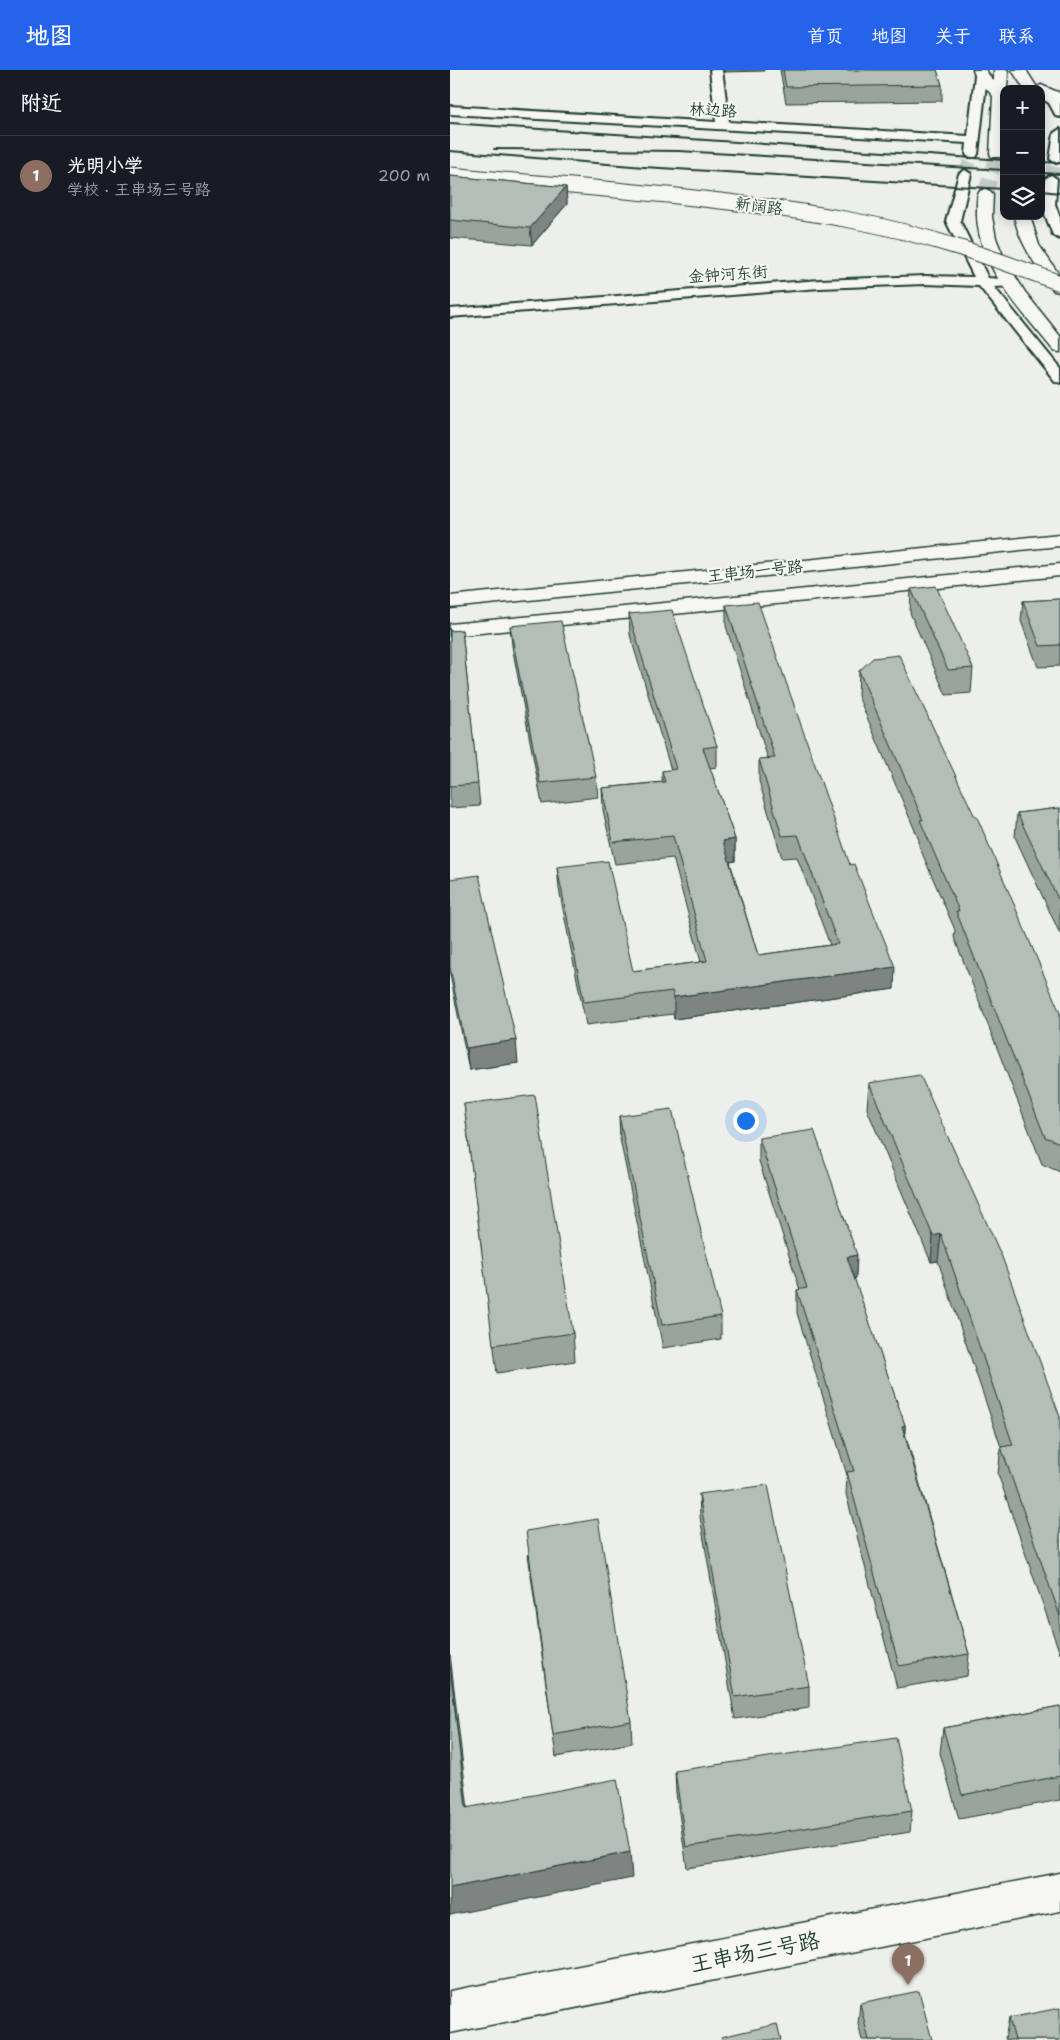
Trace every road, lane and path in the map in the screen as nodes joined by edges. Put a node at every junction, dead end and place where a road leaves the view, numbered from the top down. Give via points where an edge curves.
1 (716, 70) edge
2 (1002, 71) edge
3 (1019, 71) edge
4 (1036, 71) edge
5 (980, 72) edge
6 (1001, 85) edge
7 (1032, 85) edge
8 (1036, 85) edge
9 (1045, 92) edge
10 (1045, 95) edge
11 (1000, 96) joint
12 (1060, 98) edge
13 (450, 110) edge
14 (1060, 113) edge
15 (723, 127) junction
16 (1060, 133) edge
17 (975, 140) junction
18 (972, 154) tunnel mouth
19 (997, 154) tunnel mouth
20 (1056, 158) dead end
21 (450, 163) edge
22 (450, 174) edge
23 (966, 174) tunnel mouth
24 (1051, 179) tunnel mouth
25 (985, 194) tunnel mouth
26 (1023, 220) edge
27 (1060, 235) edge
28 (1060, 265) edge
29 (983, 282) junction
30 (1009, 283) junction
31 (1060, 283) edge
32 (1060, 287) edge
33 (450, 313) edge
34 (1060, 347) edge
35 (1060, 378) edge
36 (1060, 540) edge
37 (1060, 570) edge
38 (450, 602) edge
39 (450, 630) edge
40 (1060, 1892) edge
41 (450, 2012) edge

1 - 15 street
2 - 6 main road
3 - 7 main road
4 - 8 main road
5 - 11 main road
5 - 17 street
9 - 12 main road
10 - 14 street via 1054,101
11 - 19 main road
13 - 15 street, 林边路
15 - 17 street, 林边路
16 - 20 street
17 - 18 street
21 - 28 main road, 新阔路 via 739,190 809,200 912,220 1010,247
22 - 31 main road, 新阔路, bridge via 738,203 850,220 924,237
23 - 29 street via 953,221
24 - 27 street via 1048,204
25 - 30 main road via 989,246
26 - 32 main road via 1033,250
29 - 30 street, 金钟河东街
29 - 33 street, 金钟河东街 via 925,280 820,284
29 - 35 street
30 - 34 main road
36 - 38 main road, 王串场一号路
37 - 39 main road, 王串场一号路
40 - 41 main road, 王串场三号路

